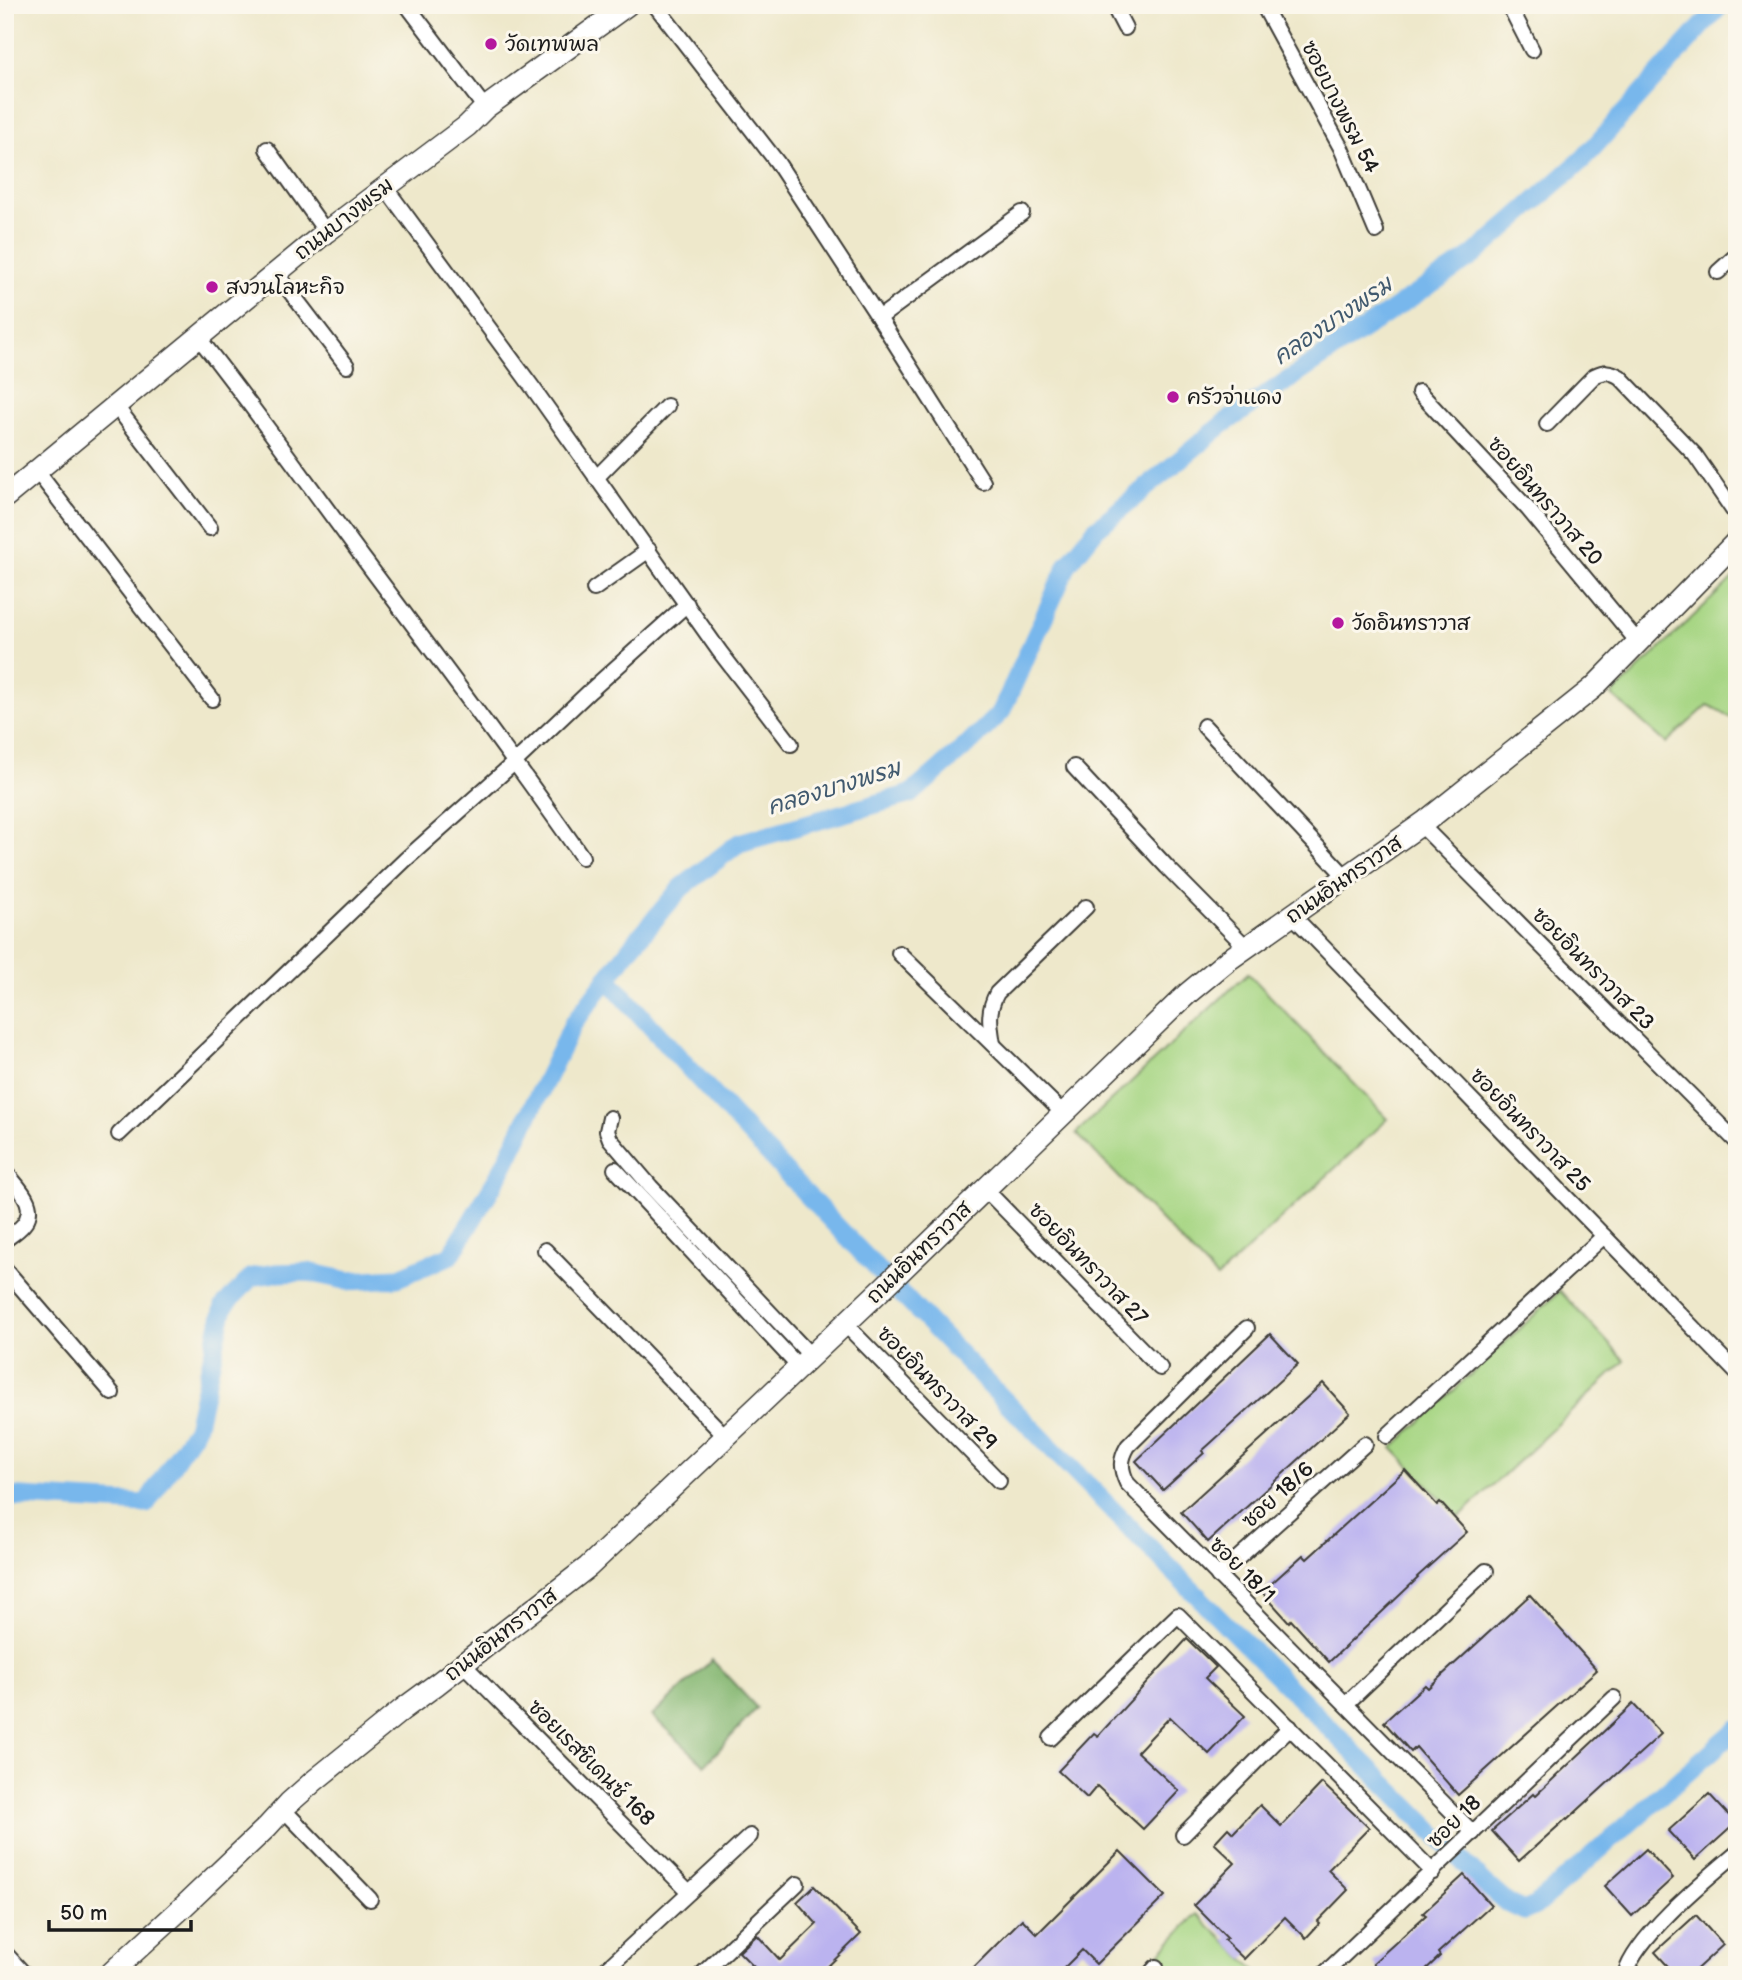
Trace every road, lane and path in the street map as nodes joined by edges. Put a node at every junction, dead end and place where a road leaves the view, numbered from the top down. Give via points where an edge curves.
1 (407, 5) edge
2 (626, 5) edge
3 (655, 5) edge
4 (1112, 5) edge
5 (1263, 5) edge
6 (1509, 5) edge
7 (1125, 28) dead end
8 (1532, 50) dead end
9 (485, 108) junction
10 (267, 149) dead end
11 (385, 187) junction
12 (1022, 213) dead end
13 (1376, 231) dead end
14 (326, 232) junction
15 (1737, 255) edge
16 (1718, 272) dead end
17 (276, 273) junction
18 (879, 318) junction
19 (198, 337) junction
20 (347, 366) dead end
21 (1419, 392) dead end
22 (115, 405) junction
23 (667, 406) dead end
24 (1547, 424) dead end
25 (36, 470) junction
26 (596, 478) junction
27 (983, 482) dead end
28 (5, 497) edge
29 (1737, 516) edge
30 (210, 528) dead end
31 (1737, 541) edge
32 (649, 550) junction
33 (594, 589) dead end
34 (687, 604) junction
35 (1637, 641) junction
36 (212, 699) dead end
37 (1204, 726) dead end
38 (791, 744) dead end
39 (515, 762) junction
40 (1074, 767) dead end
41 (1421, 825) junction
42 (582, 857) dead end
43 (1347, 878) junction
44 (1086, 907) dead end
45 (1293, 916) junction
46 (1247, 948) junction
47 (899, 953) dead end
48 (993, 1044) junction
49 (1063, 1114) junction
50 (610, 1118) dead end
51 (119, 1134) dead end
52 (1737, 1142) edge
53 (615, 1169) dead end
54 (5, 1171) edge
55 (985, 1189) junction
56 (1604, 1236) junction
57 (5, 1240) edge
58 (545, 1250) dead end
59 (5, 1269) edge
60 (845, 1324) junction
61 (1247, 1328) dead end
62 (805, 1362) junction
63 (1160, 1368) dead end
64 (1737, 1373) edge
65 (112, 1393) dead end
66 (1387, 1436) dead end
67 (726, 1437) junction
68 (1365, 1444) dead end
69 (999, 1481) dead end
70 (1486, 1571) dead end
71 (1218, 1576) junction
72 (463, 1664) junction
73 (1614, 1698) dead end
74 (1346, 1704) junction
75 (1290, 1727) junction
76 (1051, 1738) dead end
77 (283, 1809) junction
78 (1182, 1835) dead end
79 (750, 1836) dead end
80 (1468, 1838) junction
81 (1737, 1853) edge
82 (1437, 1868) junction
83 (797, 1884) dead end
84 (689, 1892) junction
85 (370, 1899) dead end
86 (5, 1953) edge
87 (25, 1975) edge
88 (108, 1975) edge
89 (600, 1975) edge
90 (701, 1975) edge
91 (1323, 1975) edge
92 (1625, 1975) edge

1 - 9 street
2 - 9 street, ถนนบางพรม
3 - 18 street via 777,162
4 - 7 street
5 - 13 street, ซอยบางพรม 54 via 1341,148
6 - 8 street
9 - 11 street, ถนนบางพรม
10 - 14 street
11 - 14 street, ถนนบางพรม
11 - 26 street
12 - 18 street
14 - 17 street, ถนนบางพรม
15 - 16 street
17 - 19 street, ถนนบางพรม
17 - 20 street
18 - 27 street
19 - 22 street, ถนนบางพรม
19 - 39 street
21 - 35 street, ซอยอินทราวาส 20 via 1528,509
22 - 25 street, ถนนบางพรม
22 - 30 street
23 - 26 street
24 - 29 street via 1594,376 1612,372 1695,456
25 - 28 street, ถนนบางพรม
25 - 36 street
26 - 32 street
31 - 35 street, ถนนอินทราวาส
32 - 33 street
32 - 34 street
34 - 38 street
34 - 39 street
35 - 41 street, ถนนอินทราวาส via 1592,688
37 - 43 street
39 - 42 street
39 - 51 street via 405,860
40 - 46 street
41 - 43 street, ถนนอินทราวาส
41 - 52 street, ซอยอินทราวาส 23
43 - 45 street, ถนนอินทราวาส
44 - 48 street via 997,993 990,1005
45 - 46 street, ถนนอินทราวาส
45 - 56 street, ซอยอินทราวาส 25
46 - 49 street, ถนนอินทราวาส via 1186,994
47 - 48 street
48 - 49 street
49 - 55 street, ถนนอินทราวาส
50 - 62 street via 610,1139
53 - 62 street
54 - 57 street via 28,1199 30,1211 24,1224
55 - 60 street, ถนนอินทราวาส
55 - 63 street, ซอยอินทราวาส 27
56 - 64 street, ซอยอินทราวาส 25
56 - 66 street
58 - 67 street
59 - 65 street
60 - 62 street, ถนนอินทราวาส
60 - 69 street, ซอยอินทราวาส 29
61 - 71 street, ซอย 18/1 via 1121,1458 1127,1482
62 - 67 street, ถนนอินทราวาส
67 - 72 street, ถนนอินทราวาส via 587,1567
68 - 71 street, ซอย 18/6
70 - 74 street
71 - 74 street, ซอย 18/1
72 - 77 street, ถนนอินทราวาส
72 - 84 street, ซอยเรสซิเดนซ์ 168
73 - 80 street, ซอย 18
74 - 80 street, ซอย 18/1
75 - 76 street via 1178,1615
75 - 78 street
75 - 82 street
77 - 85 street
77 - 88 street, ถนนอินทราวาส
79 - 84 street
80 - 82 street, ซอย 18
81 - 92 street via 1643,1942
82 - 91 street, ซอย 18
83 - 90 street
84 - 89 street
86 - 87 street

